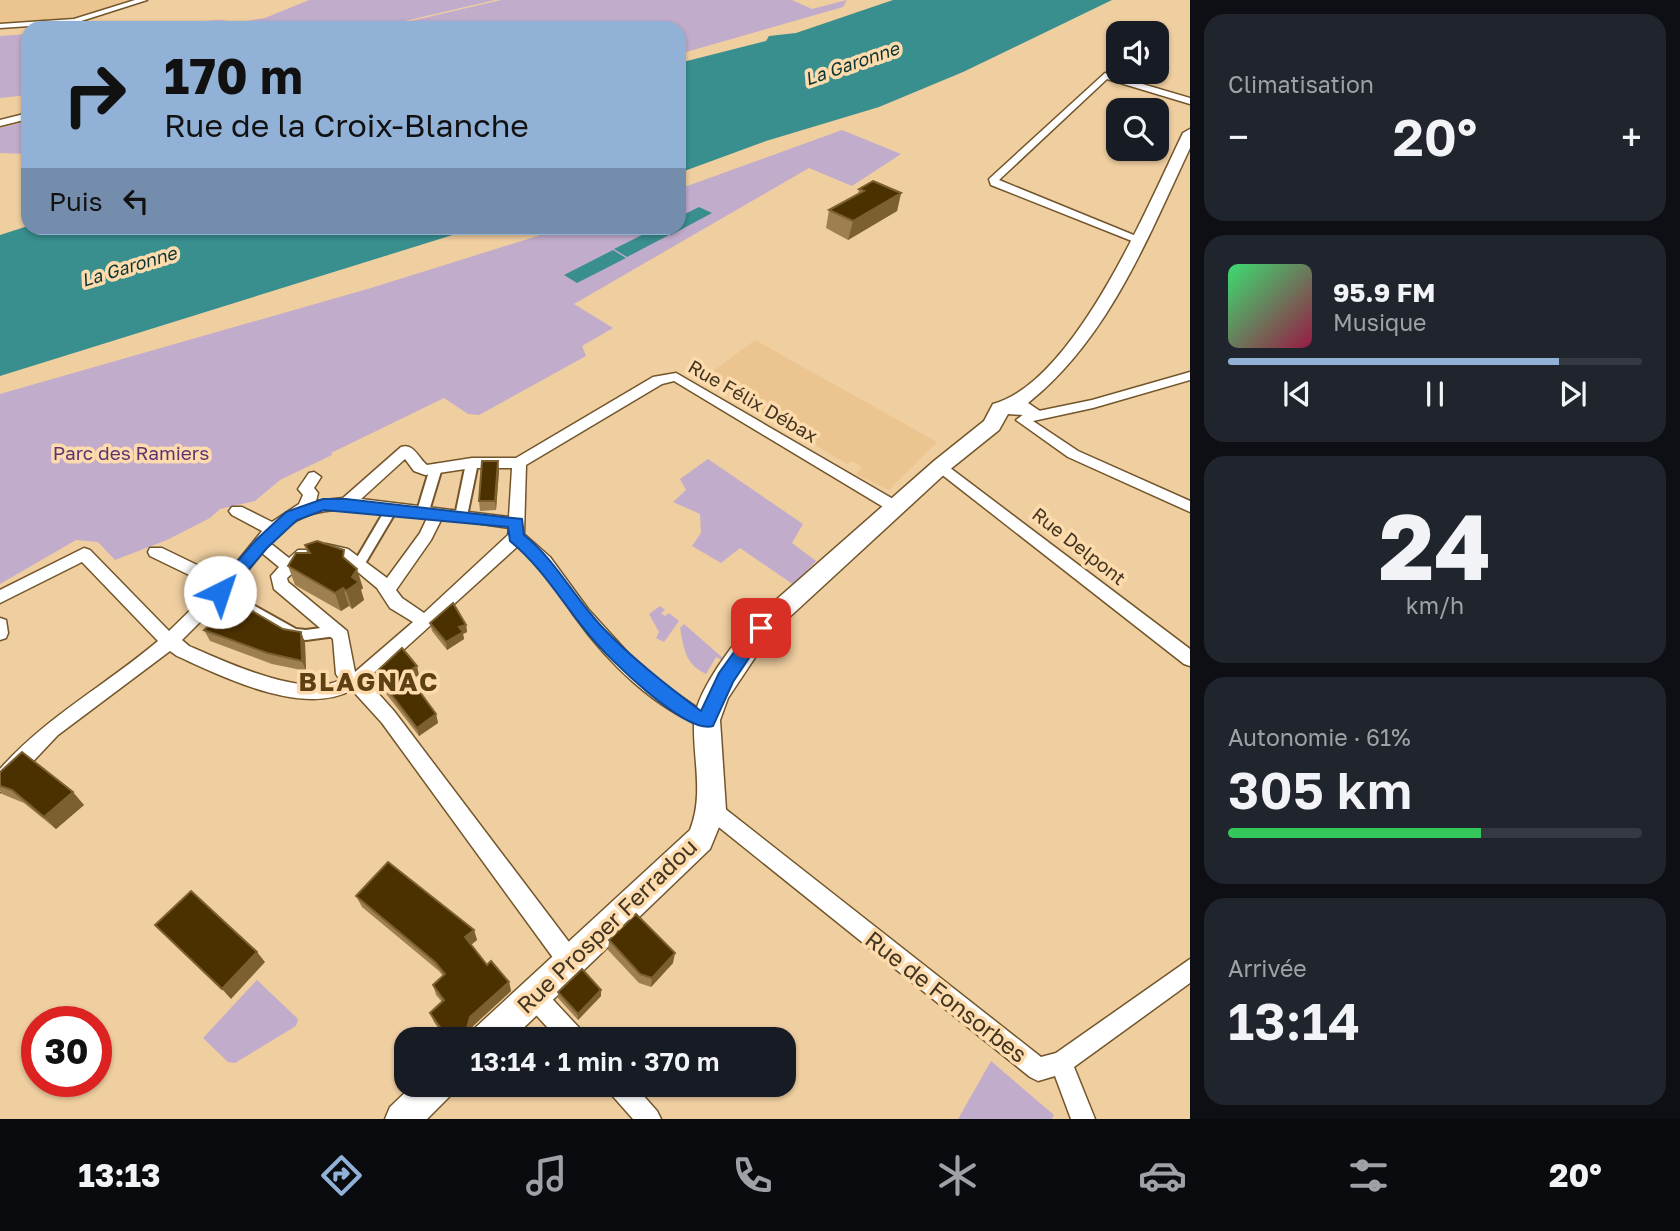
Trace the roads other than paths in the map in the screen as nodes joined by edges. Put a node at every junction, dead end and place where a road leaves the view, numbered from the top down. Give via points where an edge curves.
1 (143, 0) edge
2 (75, 21) edge
3 (21, 25) edge
4 (0, 26) edge
5 (1190, 101) edge
6 (21, 118) edge
7 (0, 123) edge
8 (1190, 133) edge
9 (1137, 240) junction
10 (1190, 376) edge
11 (1018, 412) junction
12 (471, 463) junction
13 (519, 463) junction
14 (941, 466) junction
15 (436, 468) junction
16 (314, 477) dead end
17 (346, 504) junction
18 (895, 507) junction
19 (1190, 507) edge
20 (392, 508) junction
21 (305, 509) junction
22 (237, 511) dead end
23 (430, 512) junction
24 (461, 516) junction
25 (274, 530) junction
26 (516, 530) junction
27 (261, 544) junction
28 (156, 552) dead end
29 (359, 564) junction
30 (289, 566) junction
31 (223, 589) junction
32 (388, 589) junction
33 (0, 597) edge
34 (425, 622) junction
35 (0, 625) edge
36 (336, 631) junction
37 (0, 633) edge
38 (169, 640) junction
39 (1190, 659) edge
40 (356, 681) junction
41 (707, 720) junction
42 (0, 783) edge
43 (712, 810) junction
44 (566, 956) junction
45 (1190, 970) edge
46 (534, 996) junction
47 (501, 1027) edge
48 (563, 1027) edge
49 (1061, 1063) junction
50 (425, 1097) edge
51 (629, 1097) edge
52 (402, 1119) edge
53 (649, 1119) edge
54 (1083, 1119) edge

1 - 2 street
3 - 4 street
5 - 9 street via 1105,76 994,179
6 - 7 street
8 - 9 main road
9 - 11 main road via 1089,330
10 - 11 street via 1093,404
11 - 14 main road
11 - 19 street via 1073,454
12 - 13 street
12 - 15 street
12 - 24 street
13 - 18 street, Rue Félix Débax via 658,380 676,377
13 - 26 street
14 - 18 main road
14 - 39 street, Rue Delpont
15 - 17 street via 419,467 406,450
15 - 23 street
16 - 21 street via 305,489 311,494
17 - 20 street
17 - 21 street
18 - 41 main road via 761,628 726,678
20 - 23 street
20 - 29 street
21 - 25 street
22 - 25 street
23 - 24 street
23 - 32 street via 426,536
24 - 26 street
25 - 27 street
26 - 34 street
26 - 41 street via 610,647 681,708
27 - 30 street
27 - 31 street
28 - 31 street
29 - 30 street via 342,553 319,549
29 - 32 street
30 - 36 street via 279,576 280,585
31 - 36 street via 295,634
31 - 38 street
32 - 34 street via 397,603
33 - 38 street via 84,554
34 - 40 street
35 - 37 street
36 - 40 street via 341,636 345,674
38 - 40 street via 183,652 271,685 307,692 337,690
38 - 42 street via 67,715
40 - 44 street via 388,717
41 - 43 main road
43 - 44 main road, Rue Prosper Ferradou via 690,850
43 - 49 street, Rue de Fonsorbes via 1038,1069
44 - 46 main road, Rue Prosper Ferradou
45 - 49 street
46 - 47 main road, Rue Prosper Ferradou
46 - 48 street
49 - 54 street
50 - 52 main road
51 - 53 street

